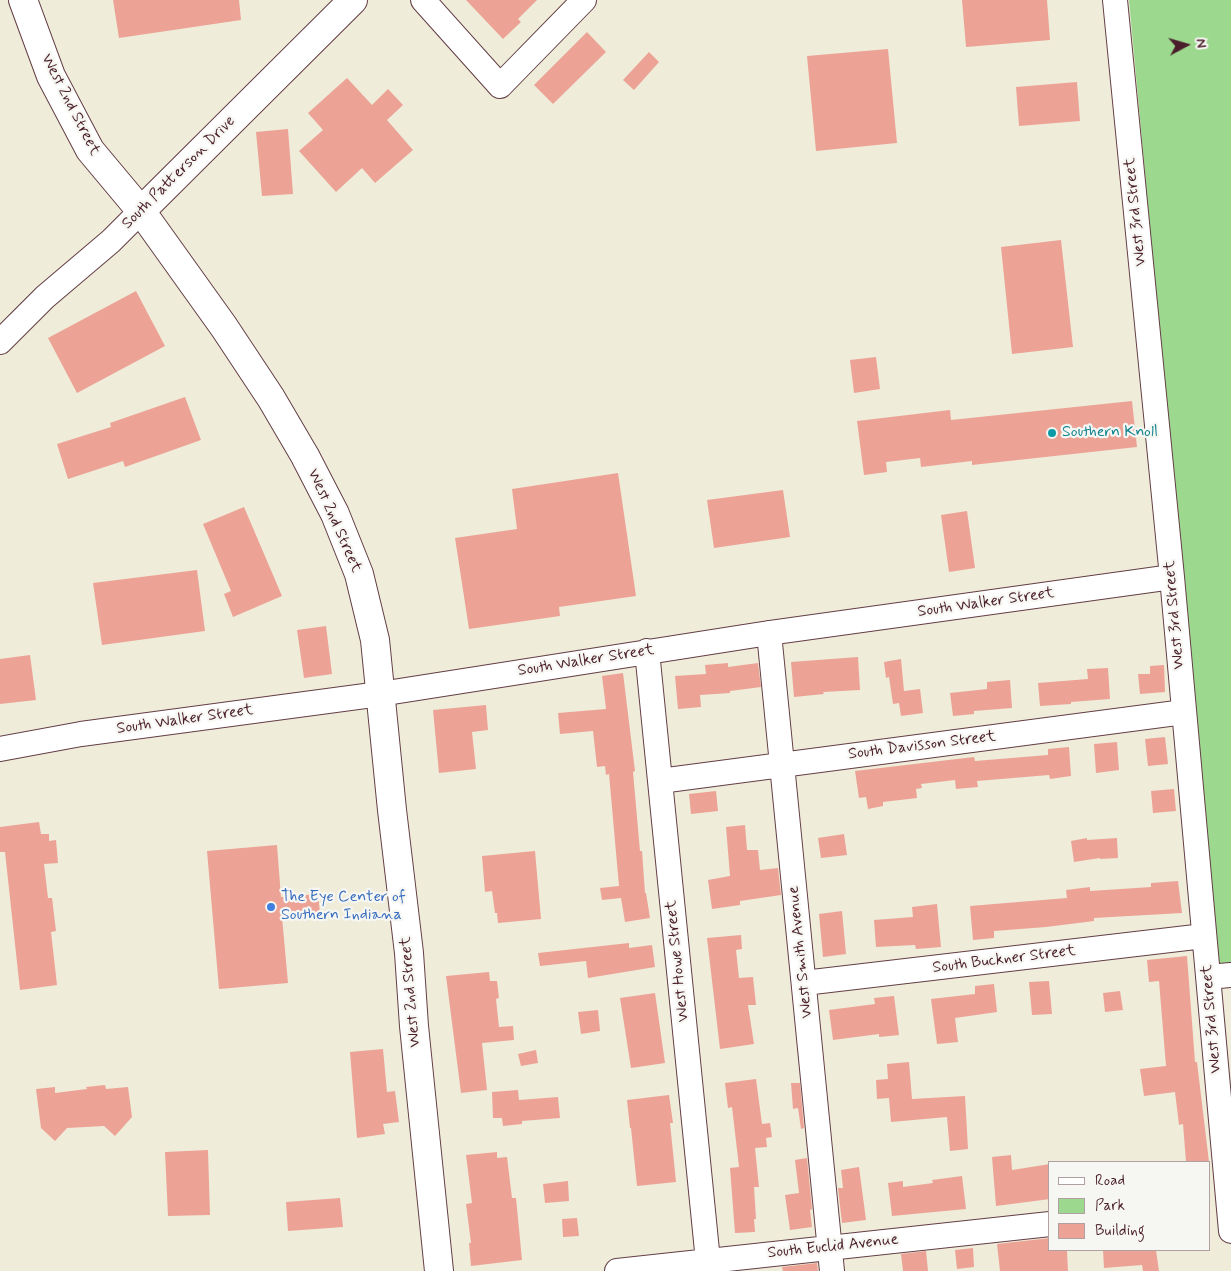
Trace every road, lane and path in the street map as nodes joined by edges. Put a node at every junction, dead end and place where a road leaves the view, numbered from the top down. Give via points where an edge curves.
1 (22, 0) edge
2 (353, 0) edge
3 (423, 0) edge
4 (584, 0) edge
5 (1116, 0) edge
6 (141, 211) junction
7 (0, 342) edge
8 (1172, 577) junction
9 (770, 633) junction
10 (647, 651) junction
11 (380, 694) junction
12 (1184, 712) junction
13 (0, 749) edge
14 (782, 764) junction
15 (660, 781) junction
16 (1204, 936) junction
17 (1220, 976) edge
18 (804, 983) junction
19 (1226, 1121) edge
20 (1219, 1206) edge
21 (1048, 1224) edge
22 (1231, 1231) edge
23 (831, 1260) edge
24 (708, 1266) edge
25 (439, 1271) edge
26 (617, 1271) edge

1 - 6 main road, West 2nd Street via 52,76 90,150
2 - 6 main road, South Patterson Drive
3 - 4 street via 500,86
5 - 8 street, West 3rd Street
6 - 7 street, South Patterson Drive
6 - 11 main road, West 2nd Street via 271,398 335,514 362,584 375,640
8 - 9 street, South Walker Street
8 - 12 street, West 3rd Street
9 - 10 street, South Walker Street
9 - 14 street, West Smith Avenue
10 - 11 street, South Walker Street
10 - 15 street, West Howe Street
11 - 13 street, South Walker Street via 81,734
11 - 25 main road, West 2nd Street via 409,953
12 - 14 street, South Davisson Street
12 - 16 street, West 3rd Street
14 - 15 street, South Davisson Street
14 - 18 street, West Smith Avenue
15 - 24 street, West Howe Street
16 - 17 street, West 3rd Street
16 - 18 street, South Buckner Street
17 - 19 street, West 3rd Street
18 - 23 street, West Smith Avenue
19 - 20 street, West 3rd Street
20 - 22 street, West 3rd Street
21 - 23 street, South Euclid Avenue
23 - 24 street, South Euclid Avenue
24 - 26 street, South Euclid Avenue

